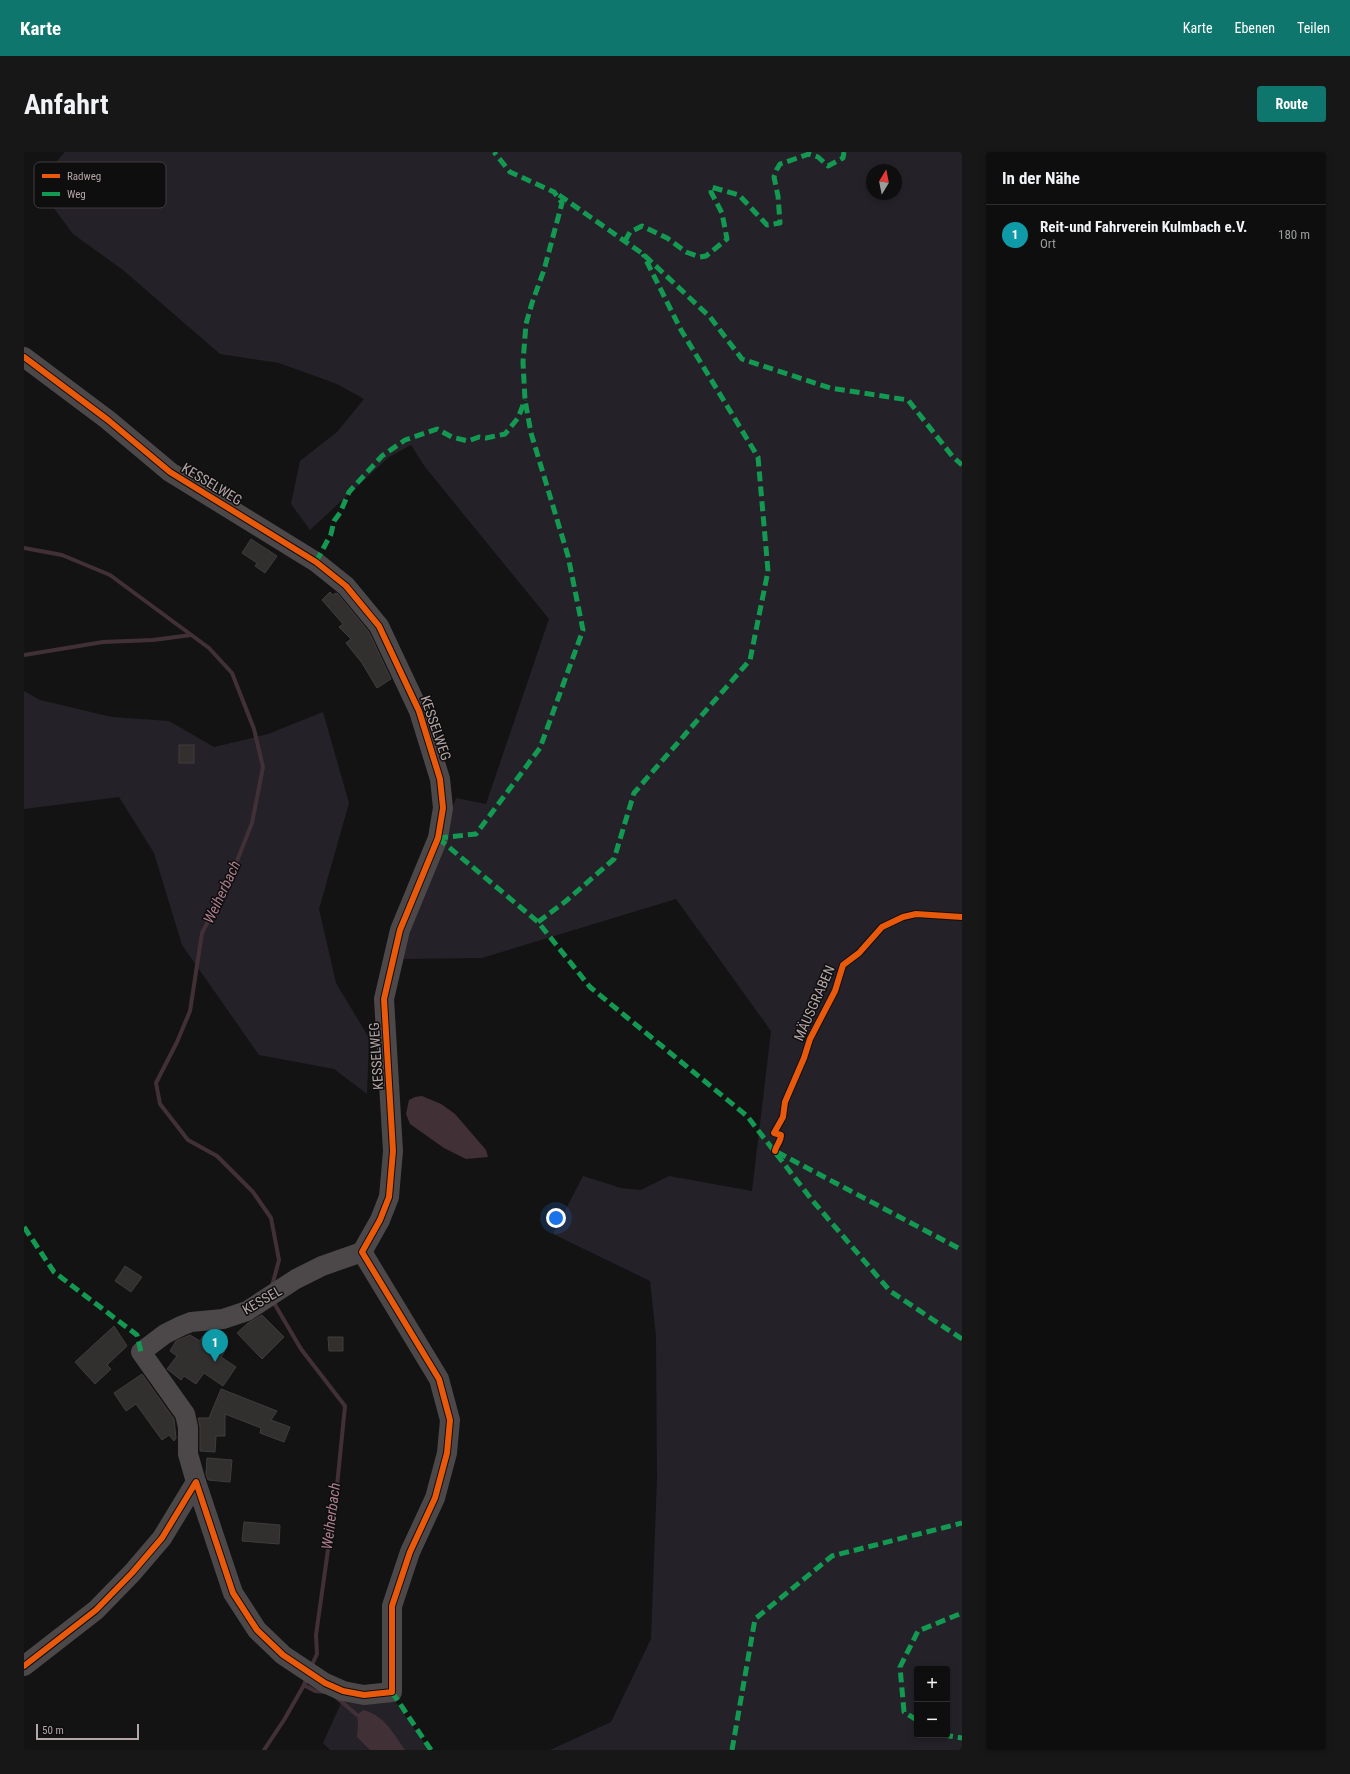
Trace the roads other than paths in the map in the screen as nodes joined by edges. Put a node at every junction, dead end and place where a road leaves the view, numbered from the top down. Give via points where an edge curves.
1 (24, 357) edge
2 (362, 1252) junction
3 (196, 1482) junction
4 (24, 1666) edge

1 - 2 street, KESSELWEG via 108,420 170,472 316,562 346,586 379,626 419,711 440,779 443,808 438,838 400,930 384,1000 393,1151 389,1197 380,1220
2 - 3 street, KESSEL via 322,1266 296,1279 247,1311 223,1319 191,1322 181,1326 165,1334 141,1352 185,1414 188,1427 188,1454
2 - 3 street via 439,1379 450,1420 447,1453 435,1498 410,1552 392,1606 392,1692 364,1695 343,1691 325,1683 284,1656 257,1630 233,1594
3 - 4 street via 162,1538 132,1573 96,1610

